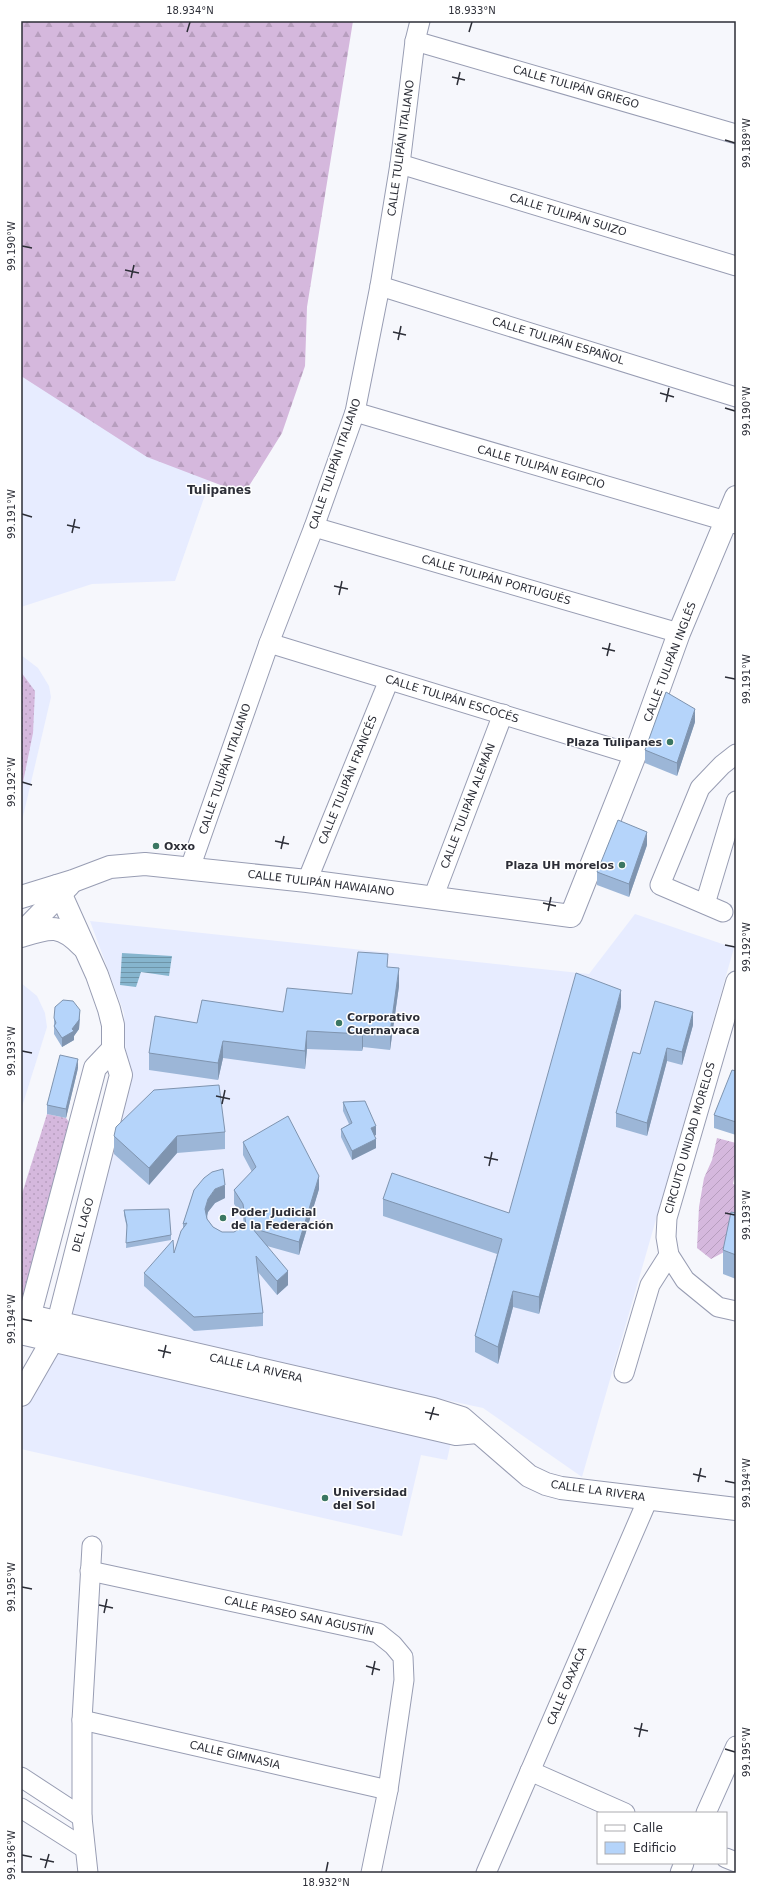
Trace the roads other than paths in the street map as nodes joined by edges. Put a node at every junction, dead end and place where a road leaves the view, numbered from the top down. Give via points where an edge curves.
1 (420, 21) edge
2 (415, 40) junction
3 (736, 134) edge
4 (400, 164) junction
5 (736, 266) edge
6 (380, 286) junction
7 (736, 397) edge
8 (355, 412) junction
9 (736, 498) edge
10 (731, 523) edge
11 (314, 527) junction
12 (678, 633) junction
13 (269, 643) junction
14 (389, 680) junction
15 (503, 714) junction
16 (736, 754) edge
17 (635, 755) junction
18 (736, 801) edge
19 (190, 868) junction
20 (307, 880) junction
21 (64, 887) junction
22 (21, 897) edge
23 (433, 898) junction
24 (705, 904) junction
25 (723, 912) dead end
26 (571, 916) joint
27 (21, 935) edge
28 (83, 947) junction
29 (736, 981) edge
30 (113, 1049) junction
31 (669, 1254) junction
32 (736, 1311) edge
33 (25, 1331) edge
34 (55, 1332) junction
35 (28, 1370) edge
36 (624, 1373) dead end
37 (21, 1395) edge
38 (648, 1499) junction
39 (736, 1509) edge
40 (92, 1546) dead end
41 (90, 1570) junction
42 (82, 1720) junction
43 (736, 1746) edge
44 (530, 1771) junction
45 (21, 1777) edge
46 (388, 1790) junction
47 (21, 1808) edge
48 (623, 1812) edge
49 (706, 1812) edge
50 (82, 1817) junction
51 (84, 1848) junction
52 (88, 1873) edge
53 (371, 1873) edge
54 (486, 1873) edge

1 - 2 street, CALLE TULIPÁN ITALIANO
2 - 3 street, CALLE TULIPÁN GRIEGO
2 - 4 street, CALLE TULIPÁN ITALIANO
4 - 5 street, CALLE TULIPÁN SUIZO
4 - 6 street, CALLE TULIPÁN ITALIANO
6 - 7 street, CALLE TULIPÁN ESPAÑOL
6 - 8 street, CALLE TULIPÁN ITALIANO
8 - 10 street, CALLE TULIPÁN EGIPCIO
8 - 11 street, CALLE TULIPÁN ITALIANO
9 - 10 street, CALLE TULIPÁN INGLÉS
10 - 12 street, CALLE TULIPÁN INGLÉS
11 - 12 street, CALLE TULIPÁN PORTUGUÉS
11 - 13 street, CALLE TULIPÁN ITALIANO
12 - 17 street, CALLE TULIPÁN INGLÉS
13 - 14 street, CALLE TULIPÁN ESCOCÉS
13 - 19 street, CALLE TULIPÁN ITALIANO
14 - 15 street, CALLE TULIPÁN ESCOCÉS
14 - 20 street, CALLE TULIPÁN FRANCÉS
15 - 17 street, CALLE TULIPÁN ESCOCÉS
15 - 23 street, CALLE TULIPÁN ALEMÁN
16 - 24 street via 700,788 660,885
17 - 26 street, CALLE TULIPÁN INGLÉS
18 - 24 street
19 - 20 street, CALLE TULIPÁN HAWAIANO
19 - 21 street, CALLE TULIPÁN HAWAIANO via 145,864 110,867
20 - 23 street, CALLE TULIPÁN HAWAIANO
21 - 22 street, CALLE TULIPÁN HAWAIANO
21 - 27 street, CALLE TULIPÁN HAWAIANO
21 - 28 street, DEL LAGO
23 - 26 street, CALLE TULIPÁN HAWAIANO
24 - 25 street
27 - 28 street, DEL LAGO via 55,928 70,934
28 - 30 street, DEL LAGO via 109,1009 113,1026
29 - 31 street, CIRCUITO UNIDAD MORELOS via 667,1218 666,1237
30 - 33 street via 95,1068
30 - 34 street, DEL LAGO via 121,1075 117,1095
31 - 32 street, CIRCUITO UNIDAD MORELOS via 685,1280 718,1307
31 - 36 street via 650,1284
33 - 34 street, CALLE LA RIVERA
34 - 35 street, DEL LAGO
34 - 38 street, CALLE LA RIVERA via 431,1418 456,1434 476,1432 529,1476 546,1484
35 - 37 street, DEL LAGO
38 - 39 street, CALLE LA RIVERA
38 - 44 street, CALLE OAXACA
40 - 41 street
41 - 42 street
41 - 46 street, CALLE PASEO SAN AGUSTÍN via 378,1633 403,1657 404,1680
42 - 46 street, CALLE GIMNASIA
42 - 50 street
43 - 49 street
44 - 48 street
44 - 54 street, CALLE OAXACA
45 - 50 street
46 - 53 street, CALLE PASEO SAN AGUSTÍN
47 - 51 street
50 - 51 street
51 - 52 street

